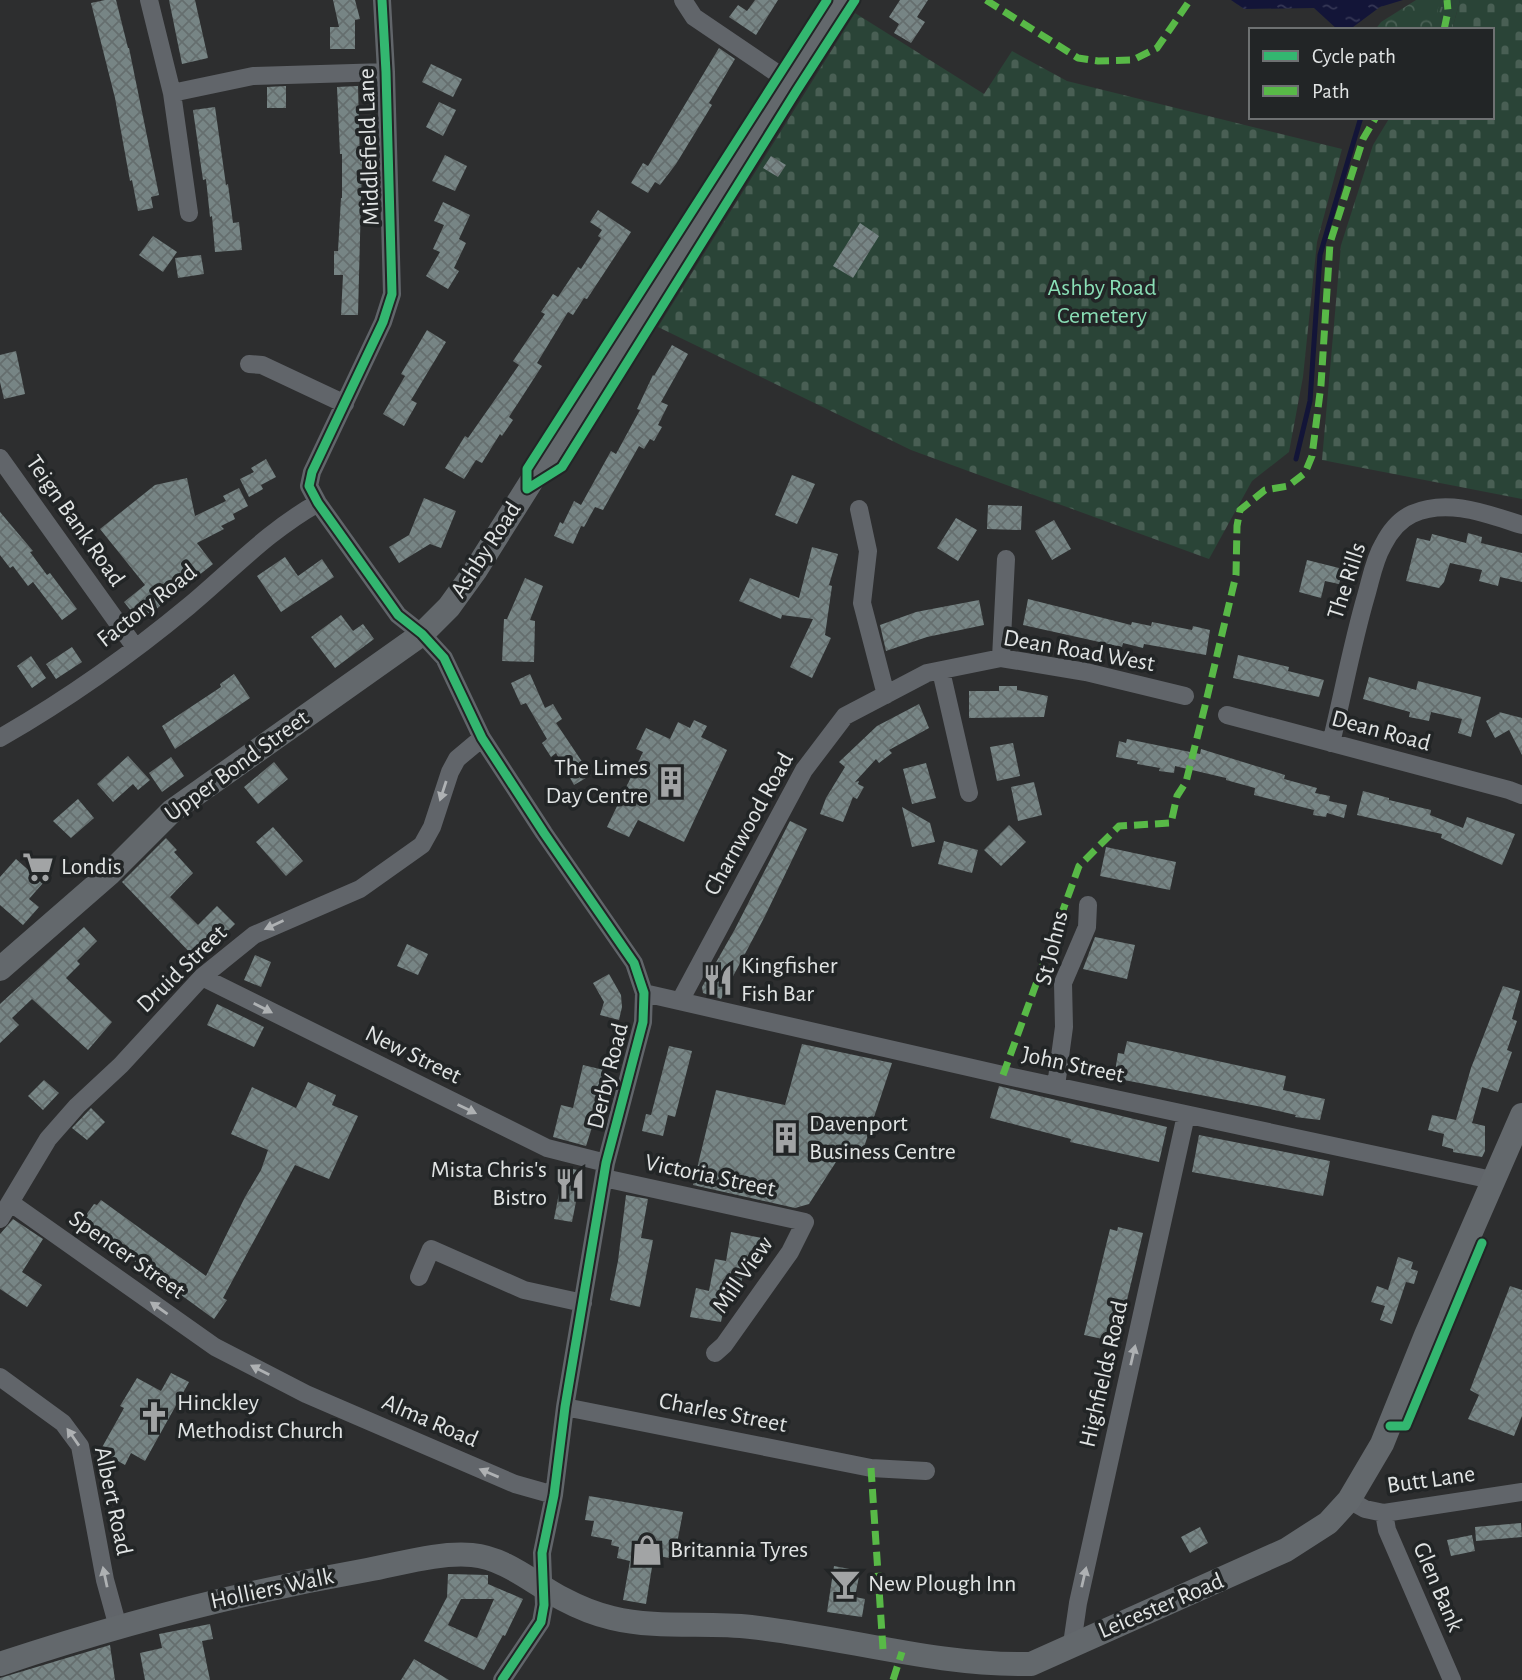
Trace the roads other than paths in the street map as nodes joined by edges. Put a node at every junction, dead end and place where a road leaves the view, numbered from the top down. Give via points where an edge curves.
1 (149, 0) edge
2 (382, 0) edge
3 (683, 0) edge
4 (837, 0) edge
5 (386, 72) junction
6 (787, 80) junction
7 (172, 93) junction
8 (189, 214) dead end
9 (249, 364) dead end
10 (345, 404) junction
11 (0, 458) edge
12 (318, 503) junction
13 (859, 509) dead end
14 (1522, 525) edge
15 (1006, 559) dead end
16 (422, 634) junction
17 (135, 648) junction
18 (1001, 657) junction
19 (941, 671) junction
20 (887, 695) junction
21 (1185, 696) dead end
22 (1227, 715) dead end
23 (0, 738) edge
24 (482, 738) junction
25 (1331, 743) junction
26 (969, 793) dead end
27 (1522, 795) edge
28 (1088, 905) dead end
29 (0, 969) edge
30 (202, 977) junction
31 (644, 993) junction
32 (680, 1001) junction
33 (1056, 1086) junction
34 (1186, 1115) junction
35 (1522, 1115) edge
36 (605, 1171) junction
37 (1492, 1180) junction
38 (11, 1203) junction
39 (0, 1219) edge
40 (806, 1222) joint
41 (419, 1277) dead end
42 (583, 1303) junction
43 (215, 1347) joint
44 (715, 1353) dead end
45 (0, 1377) edge
46 (565, 1407) junction
47 (926, 1471) dead end
48 (1522, 1492) edge
49 (554, 1495) junction
50 (1349, 1500) junction
51 (1384, 1513) junction
52 (543, 1587) junction
53 (118, 1627) junction
54 (1072, 1644) junction
55 (0, 1664) edge
56 (1036, 1672) edge
57 (502, 1680) edge
58 (1452, 1680) edge

1 - 7 street
2 - 5 street, Middlefield Lane
3 - 6 street via 694,17
4 - 6 main road, Ashby Road
5 - 7 street via 253,76
5 - 10 street, Middlefield Lane via 392,294
6 - 16 main road, Ashby Road via 475,571
7 - 8 street
9 - 10 street via 262,365
10 - 12 street via 310,481
11 - 17 street, Teign Bank Road
12 - 16 street, Derby Road via 398,615
12 - 17 street, Factory Road via 279,528
13 - 20 street via 868,551 862,603
14 - 25 street, The Rills via 1450,507 1412,514 1391,531 1382,545 1356,629
15 - 18 street
16 - 24 street, Derby Road via 444,658
16 - 29 main road, Upper Bond Street via 172,811 109,874
17 - 23 street, Factory Road
18 - 19 street, Dean Road West
18 - 21 street, Dean Road West
19 - 20 street, Dean Road West via 927,673
19 - 26 street
20 - 32 street, Charnwood Road via 845,716 804,770
22 - 25 street, Dean Road
24 -> 30 street, Druid Street via 457,759 422,845 360,889 254,935
24 - 31 street, Derby Road via 634,963
25 - 27 street, Dean Road
28 - 33 street, St Johns via 1087,927 1063,983 1064,1027
30 -> 36 street, New Street via 547,1148
30 - 38 street, Druid Street via 48,1139
31 - 32 street, John Street
31 - 36 street, Derby Road via 643,1022
32 - 33 street, John Street
33 - 34 street, John Street
34 - 37 street, John Street
54 -> 34 street, Highfields Road
35 - 37 main road, Leicester Road
36 - 40 street, Victoria Street
36 - 42 street, Derby Road
37 - 50 main road, Leicester Road via 1386,1435
38 - 39 street, Druid Street
43 -> 38 street, Spencer Street
40 - 44 street, Mill View via 790,1252
41 - 42 street via 431,1249 524,1290
42 - 46 street, Derby Road
49 -> 43 street, Alma Road via 515,1484 306,1394
53 -> 45 street, Albert Road via 80,1446 63,1423
46 - 47 street, Charles Street via 871,1468
46 - 49 street, Derby Road
48 - 51 street, Butt Lane
49 - 52 street, Derby Road via 541,1553
50 - 51 street, Butt Lane
50 - 54 main road, Leicester Road via 1328,1524 1286,1550
51 - 58 street, Glen Bank via 1387,1530
52 - 53 main road, Holliers Walk via 492,1559 449,1556 206,1602
52 - 56 main road, Leicester Road via 592,1612 628,1621 751,1627
52 - 57 street, Derby Road via 541,1622
53 - 55 main road, Holliers Walk
54 - 56 main road, Leicester Road

